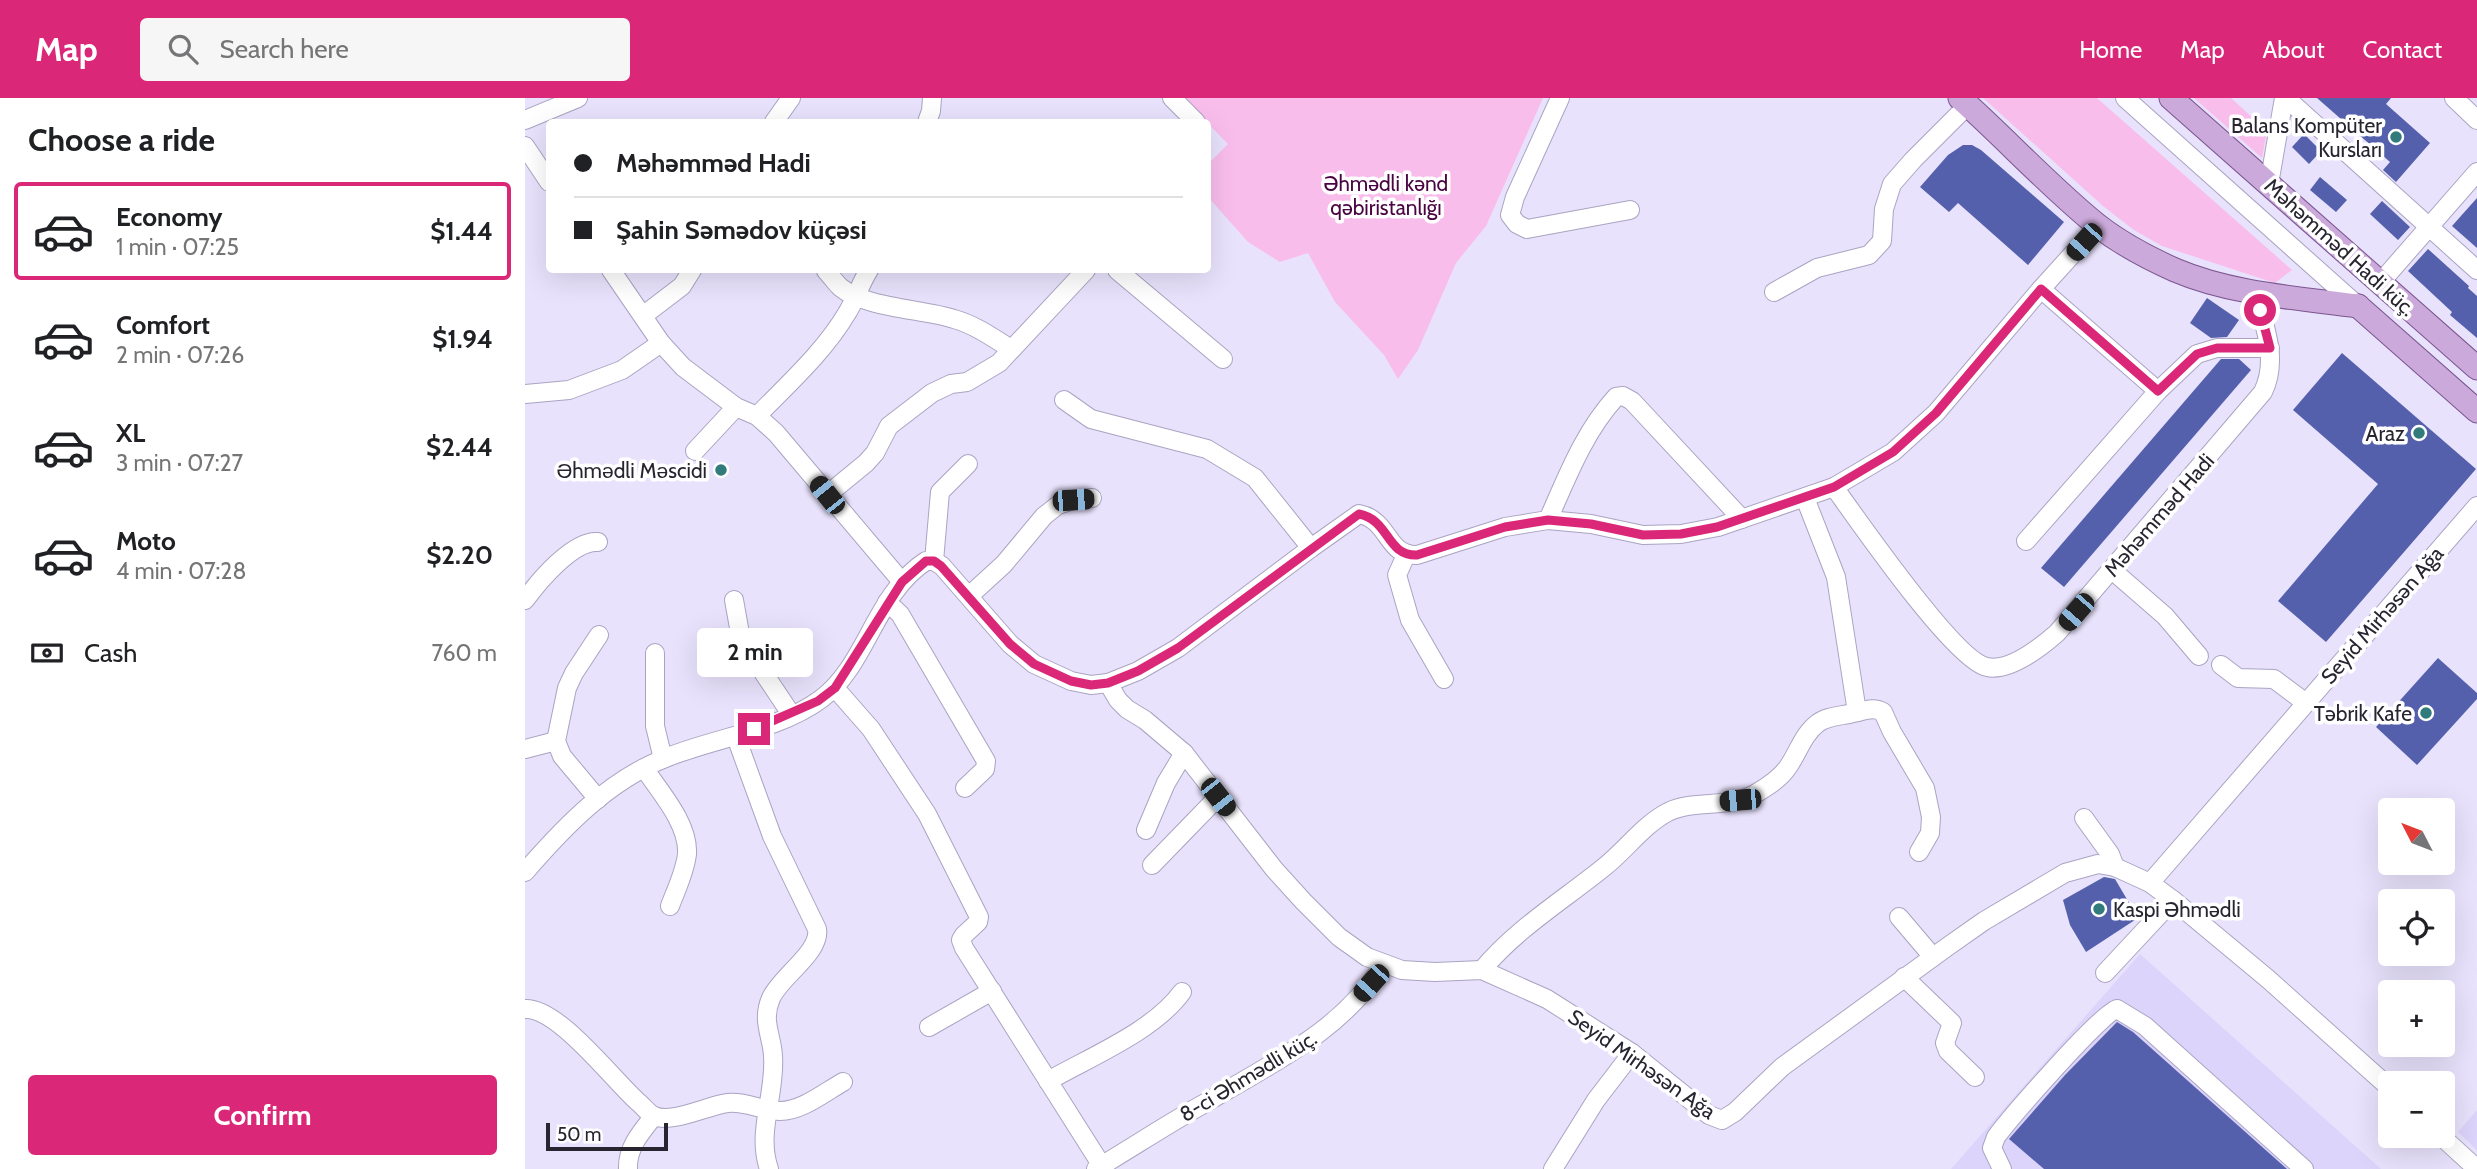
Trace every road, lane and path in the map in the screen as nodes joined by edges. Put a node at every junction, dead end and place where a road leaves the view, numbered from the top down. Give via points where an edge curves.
1 (578, 98) edge
2 (791, 98) edge
3 (932, 98) edge
4 (1172, 98) edge
5 (1559, 98) edge
6 (2125, 98) edge
7 (2171, 98) edge
8 (2285, 98) edge
9 (2454, 98) edge
10 (1964, 102) edge
11 (776, 119) edge
12 (928, 119) edge
13 (1193, 119) edge
14 (525, 120) edge
15 (2477, 120) edge
16 (525, 146) edge
17 (2476, 175) edge
18 (546, 178) edge
19 (2269, 184) junction
20 (1630, 210) dead end
21 (2098, 226) junction
22 (2429, 227) junction
23 (2477, 270) edge
24 (613, 273) edge
25 (690, 273) edge
26 (829, 273) edge
27 (867, 273) edge
28 (1083, 273) edge
29 (1121, 273) edge
30 (2380, 283) junction
31 (2041, 289) junction
32 (1774, 292) dead end
33 (2255, 292) junction
34 (856, 297) junction
35 (2358, 306) junction
36 (644, 316) junction
37 (661, 343) junction
38 (2270, 348) junction
39 (1011, 349) junction
40 (1223, 359) dead end
41 (2477, 368) edge
42 (2158, 391) junction
43 (525, 394) edge
44 (1064, 400) dead end
45 (736, 407) junction
46 (2477, 411) edge
47 (757, 416) junction
48 (695, 451) dead end
49 (968, 464) dead end
50 (1834, 487) junction
51 (827, 495) junction
52 (1092, 498) dead end
53 (1805, 498) junction
54 (2474, 514) edge
55 (1742, 519) junction
56 (1548, 520) junction
57 (2026, 541) dead end
58 (598, 542) dead end
59 (1311, 548) junction
60 (1406, 555) junction
61 (934, 561) junction
62 (2112, 570) junction
63 (902, 582) junction
64 (969, 596) junction
65 (525, 600) edge
66 (734, 600) dead end
67 (887, 602) junction
68 (599, 635) dead end
69 (655, 653) dead end
70 (2199, 656) dead end
71 (2221, 665) dead end
72 (1444, 678) dead end
73 (1108, 683) junction
74 (835, 688) junction
75 (2306, 703) junction
76 (1857, 712) junction
77 (791, 715) junction
78 (736, 737) junction
79 (556, 741) junction
80 (525, 749) edge
81 (1184, 753) junction
82 (663, 759) junction
83 (644, 768) junction
84 (965, 788) dead end
85 (1218, 797) junction
86 (598, 799) junction
87 (2084, 818) dead end
88 (1146, 830) dead end
89 (1919, 852) dead end
90 (1152, 865) dead end
91 (2115, 867) junction
92 (525, 872) edge
93 (2150, 883) junction
94 (2173, 900) junction
95 (670, 906) dead end
96 (1899, 918) dead end
97 (1933, 957) junction
98 (1383, 965) junction
99 (1482, 970) junction
100 (2105, 974) dead end
101 (1904, 977) junction
102 (992, 991) junction
103 (1182, 992) dead end
104 (525, 1009) edge
105 (929, 1027) dead end
106 (1632, 1053) junction
107 (1975, 1077) dead end
108 (2378, 1077) edge
109 (1048, 1081) junction
110 (843, 1082) dead end
111 (768, 1109) junction
112 (654, 1116) junction
113 (2454, 1148) edge
114 (1099, 1167) edge
115 (628, 1169) edge
116 (769, 1169) edge
117 (1553, 1169) edge
118 (2002, 1169) edge
119 (2304, 1169) edge
120 (2477, 1169) edge

1 - 14 street
2 - 11 street
3 - 12 street
4 - 13 street
5 - 20 street via 1510,215 1527,229
6 - 35 street
7 - 19 main road, Məhəmməd Hadi küç.
8 - 19 street
8 - 22 street
9 - 15 street
10 - 21 main road
10 - 32 street via 1892,184 1884,209 1882,241 1870,255 1817,268
16 - 18 street
17 - 22 street
19 - 30 main road, Məhəmməd Hadi küç.
21 - 31 street
21 - 33 main road via 2178,271
22 - 23 street
22 - 30 street
24 - 36 street
25 - 36 street via 682,286
26 - 34 street
27 - 34 street
28 - 39 street
29 - 40 street
30 - 35 main road
30 - 41 main road, Məhəmməd Hadi küç.
31 - 42 street
31 - 50 street via 1936,413 1893,452
33 - 35 main road
33 - 38 street, Məhəmməd Hadi
34 - 39 street via 971,324
34 - 47 street via 817,354
35 - 46 main road, Məhəmməd Hadi küç.
36 - 37 street
37 - 43 street via 622,370 569,390
37 - 45 street via 683,368
38 - 42 street via 2217,348 2197,354
38 - 62 street, Məhəmməd Hadi via 2269,379 2263,392
39 - 51 street via 982,375 932,393 889,426 875,453
42 - 57 street
44 - 59 street via 1091,419 1207,449 1255,478
45 - 47 street
45 - 48 street
47 - 51 street
49 - 61 street via 940,492
50 - 53 street
50 - 62 street, Məhəmməd Hadi via 1953,642 1987,668 2035,653
51 - 63 street
52 - 64 street via 1058,505 1044,516 1004,564
53 - 55 street
53 - 76 street via 1836,577
54 - 75 street, Seyid Mirhəsən Ağa
55 - 56 street via 1681,534 1643,535
55 - 56 street via 1623,396 1616,397 1594,424
56 - 60 street
58 - 65 street via 590,541 557,563
59 - 60 street via 1359,514 1376,520
59 - 73 street via 1178,648
60 - 72 street via 1397,575 1410,620
61 - 63 street via 916,567
61 - 64 street
62 - 70 street via 2165,616
63 - 67 street
64 - 73 street via 1010,644 1034,664 1071,681
66 - 77 street via 741,639
67 - 74 street
67 - 84 street via 900,614 986,761 985,769
68 - 79 street via 567,688
69 - 82 street via 655,726
71 - 75 street via 2238,678 2274,680
73 - 81 street, Seyid Mirhəsən Ağa via 1127,709
74 - 77 street
74 - 102 street via 871,729 927,814 979,917 961,940
75 - 93 street, Seyid Mirhəsən Ağa
76 - 89 street via 1871,708 1883,712 1925,788 1930,833
76 - 99 street via 1817,723 1788,768 1754,794 1668,812 1532,922
77 - 78 street
78 - 82 street
78 - 111 street via 772,836 819,938 771,999 765,1024 773,1055
79 - 80 street
79 - 86 street via 562,756
81 - 85 street, Seyid Mirhəsən Ağa
81 - 88 street
82 - 83 street
83 - 86 street
83 - 95 street via 687,842 683,871
85 - 90 street
85 - 98 street, Seyid Mirhəsən Ağa via 1274,869 1330,928
86 - 92 street via 573,819
87 - 91 street via 2111,854
91 - 93 street, Seyid Mirhəsən Ağa
91 - 97 street, Seyid Mirhəsən Ağa via 2098,864 2065,873
93 - 94 street, Seyid Mirhəsən Ağa
94 - 100 street
94 - 108 street, Seyid Mirhəsən Ağa
96 - 97 street
97 - 101 street, Seyid Mirhəsən Ağa
98 - 99 street, Seyid Mirhəsən Ağa via 1435,972
98 - 114 street, 8-ci Əhmədli küç. via 1346,1012 1311,1040
99 - 106 street, Seyid Mirhəsən Ağa via 1547,999
101 - 106 street, Seyid Mirhəsən Ağa via 1792,1059 1722,1119 1709,1115
101 - 107 street via 1952,1023 1945,1043 1948,1051
102 - 105 street
102 - 109 street
103 - 109 street via 1170,1009 1147,1026
104 - 112 street via 534,1008 575,1036
106 - 117 street
109 - 114 street
110 - 111 street via 796,1108
111 - 112 street via 728,1103 672,1117
111 - 116 street via 764,1134
112 - 115 street via 637,1138
113 - 120 street
118 - 119 street via 1992,1148 1996,1137 2088,1033 2117,1009 2145,1026

